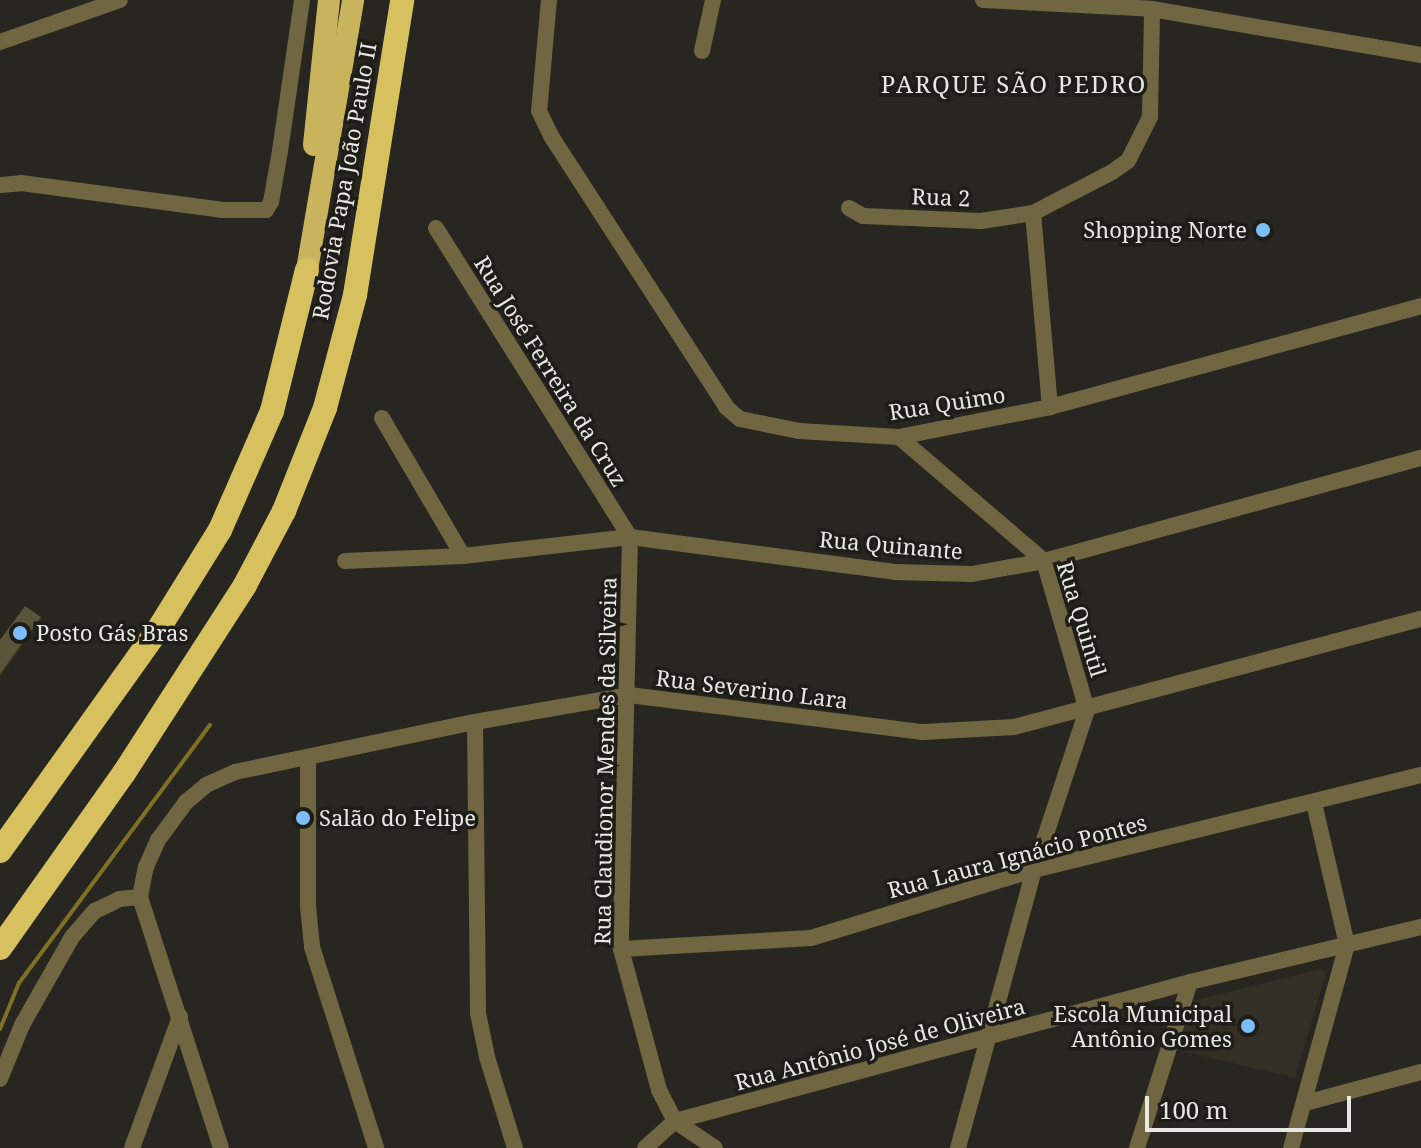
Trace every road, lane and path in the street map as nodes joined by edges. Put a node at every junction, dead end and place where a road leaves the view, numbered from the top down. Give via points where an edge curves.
1 (120, 0) edge
2 (302, 0) edge
3 (329, 0) edge
4 (353, 0) edge
5 (402, 0) edge
6 (549, 0) edge
7 (713, 0) edge
8 (983, 0) edge
9 (102, 4) edge
10 (1152, 9) junction
11 (0, 42) edge
12 (702, 51) dead end
13 (1421, 55) edge
14 (0, 185) edge
15 (849, 208) dead end
16 (1033, 213) junction
17 (436, 228) dead end
18 (307, 270) junction
19 (1421, 306) edge
20 (1050, 407) junction
21 (382, 418) dead end
22 (899, 437) junction
23 (1421, 458) edge
24 (630, 537) junction
25 (463, 556) junction
26 (345, 561) dead end
27 (1044, 561) junction
28 (1421, 619) edge
29 (629, 695) junction
30 (1087, 710) junction
31 (475, 722) junction
32 (308, 758) junction
33 (1421, 775) edge
34 (1314, 803) junction
35 (0, 851) edge
36 (1034, 870) junction
37 (140, 897) junction
38 (1421, 927) edge
39 (1347, 945) junction
40 (0, 948) edge
41 (621, 949) junction
42 (1190, 982) junction
43 (180, 1017) junction
44 (990, 1038) junction
45 (1421, 1072) edge
46 (0, 1079) edge
47 (1305, 1103) junction
48 (675, 1121) junction
49 (132, 1148) edge
50 (221, 1148) edge
51 (376, 1148) edge
52 (515, 1148) edge
53 (645, 1148) edge
54 (715, 1148) edge
55 (958, 1148) edge
56 (1137, 1148) edge
57 (1291, 1148) edge

1 - 9 street
2 - 14 street via 266,210 223,210 21,183
3 - 18 highway via 303,225
4 - 18 highway
5 - 40 highway, Rodovia Papa João Paulo II via 355,295 325,408 284,511 245,585 124,773
6 - 22 street, Rua Quimo via 539,111 726,407 759,425
7 - 12 street
8 - 10 street
9 - 11 street
10 - 13 street
10 - 16 street, Rua 2 via 1150,117 1140,142 1120,167
15 - 16 street, Rua 2 via 863,216 981,221
16 - 20 street
17 - 24 street, Rua José Ferreira da Cruz
18 - 35 highway, Rodovia Papa João Paulo II via 272,411 220,530 161,625
19 - 20 street, Rua Quimo
20 - 22 street, Rua Quimo
21 - 25 street
22 - 27 street, Rua Quintil
23 - 27 street, Rua Quinante
24 - 25 street, Rua Quinante
24 - 27 street, Rua Quinante via 895,572 972,574
24 - 29 street, Rua Claudionor Mendes da Silveira
25 - 26 street, Rua Quinante
27 - 30 street, Rua Quintil
28 - 30 street, Rua Severino Lara
29 - 30 street, Rua Severino Lara via 923,732 1014,727
29 - 31 street, Rua Severino Lara
29 - 41 street, Rua Claudionor Mendes da Silveira
30 - 36 street, Rua Quintil
31 - 32 street, Rua Severino Lara
31 - 52 street via 478,1013
32 - 37 street, Rua Severino Lara via 235,772 206,785 158,840
32 - 51 street via 312,947
33 - 34 street, Rua Laura Ignácio Pontes
34 - 36 street, Rua Laura Ignácio Pontes
34 - 39 street
36 - 41 street, Rua Laura Ignácio Pontes via 811,938
36 - 44 street, Rua Quintil
37 - 43 street
37 - 46 street via 120,899 95,911 72,937 22,1025
38 - 39 street, Rua Antônio José de Oliveira
39 - 42 street, Rua Antônio José de Oliveira
39 - 47 street
41 - 48 street, Rua Claudionor Mendes da Silveira via 659,1090
42 - 44 street, Rua Antônio José de Oliveira
42 - 56 street
43 - 49 street
43 - 50 street
44 - 48 street, Rua Antônio José de Oliveira
44 - 55 street, Rua Quintil
45 - 47 street
47 - 57 street
48 - 53 street
48 - 54 street

